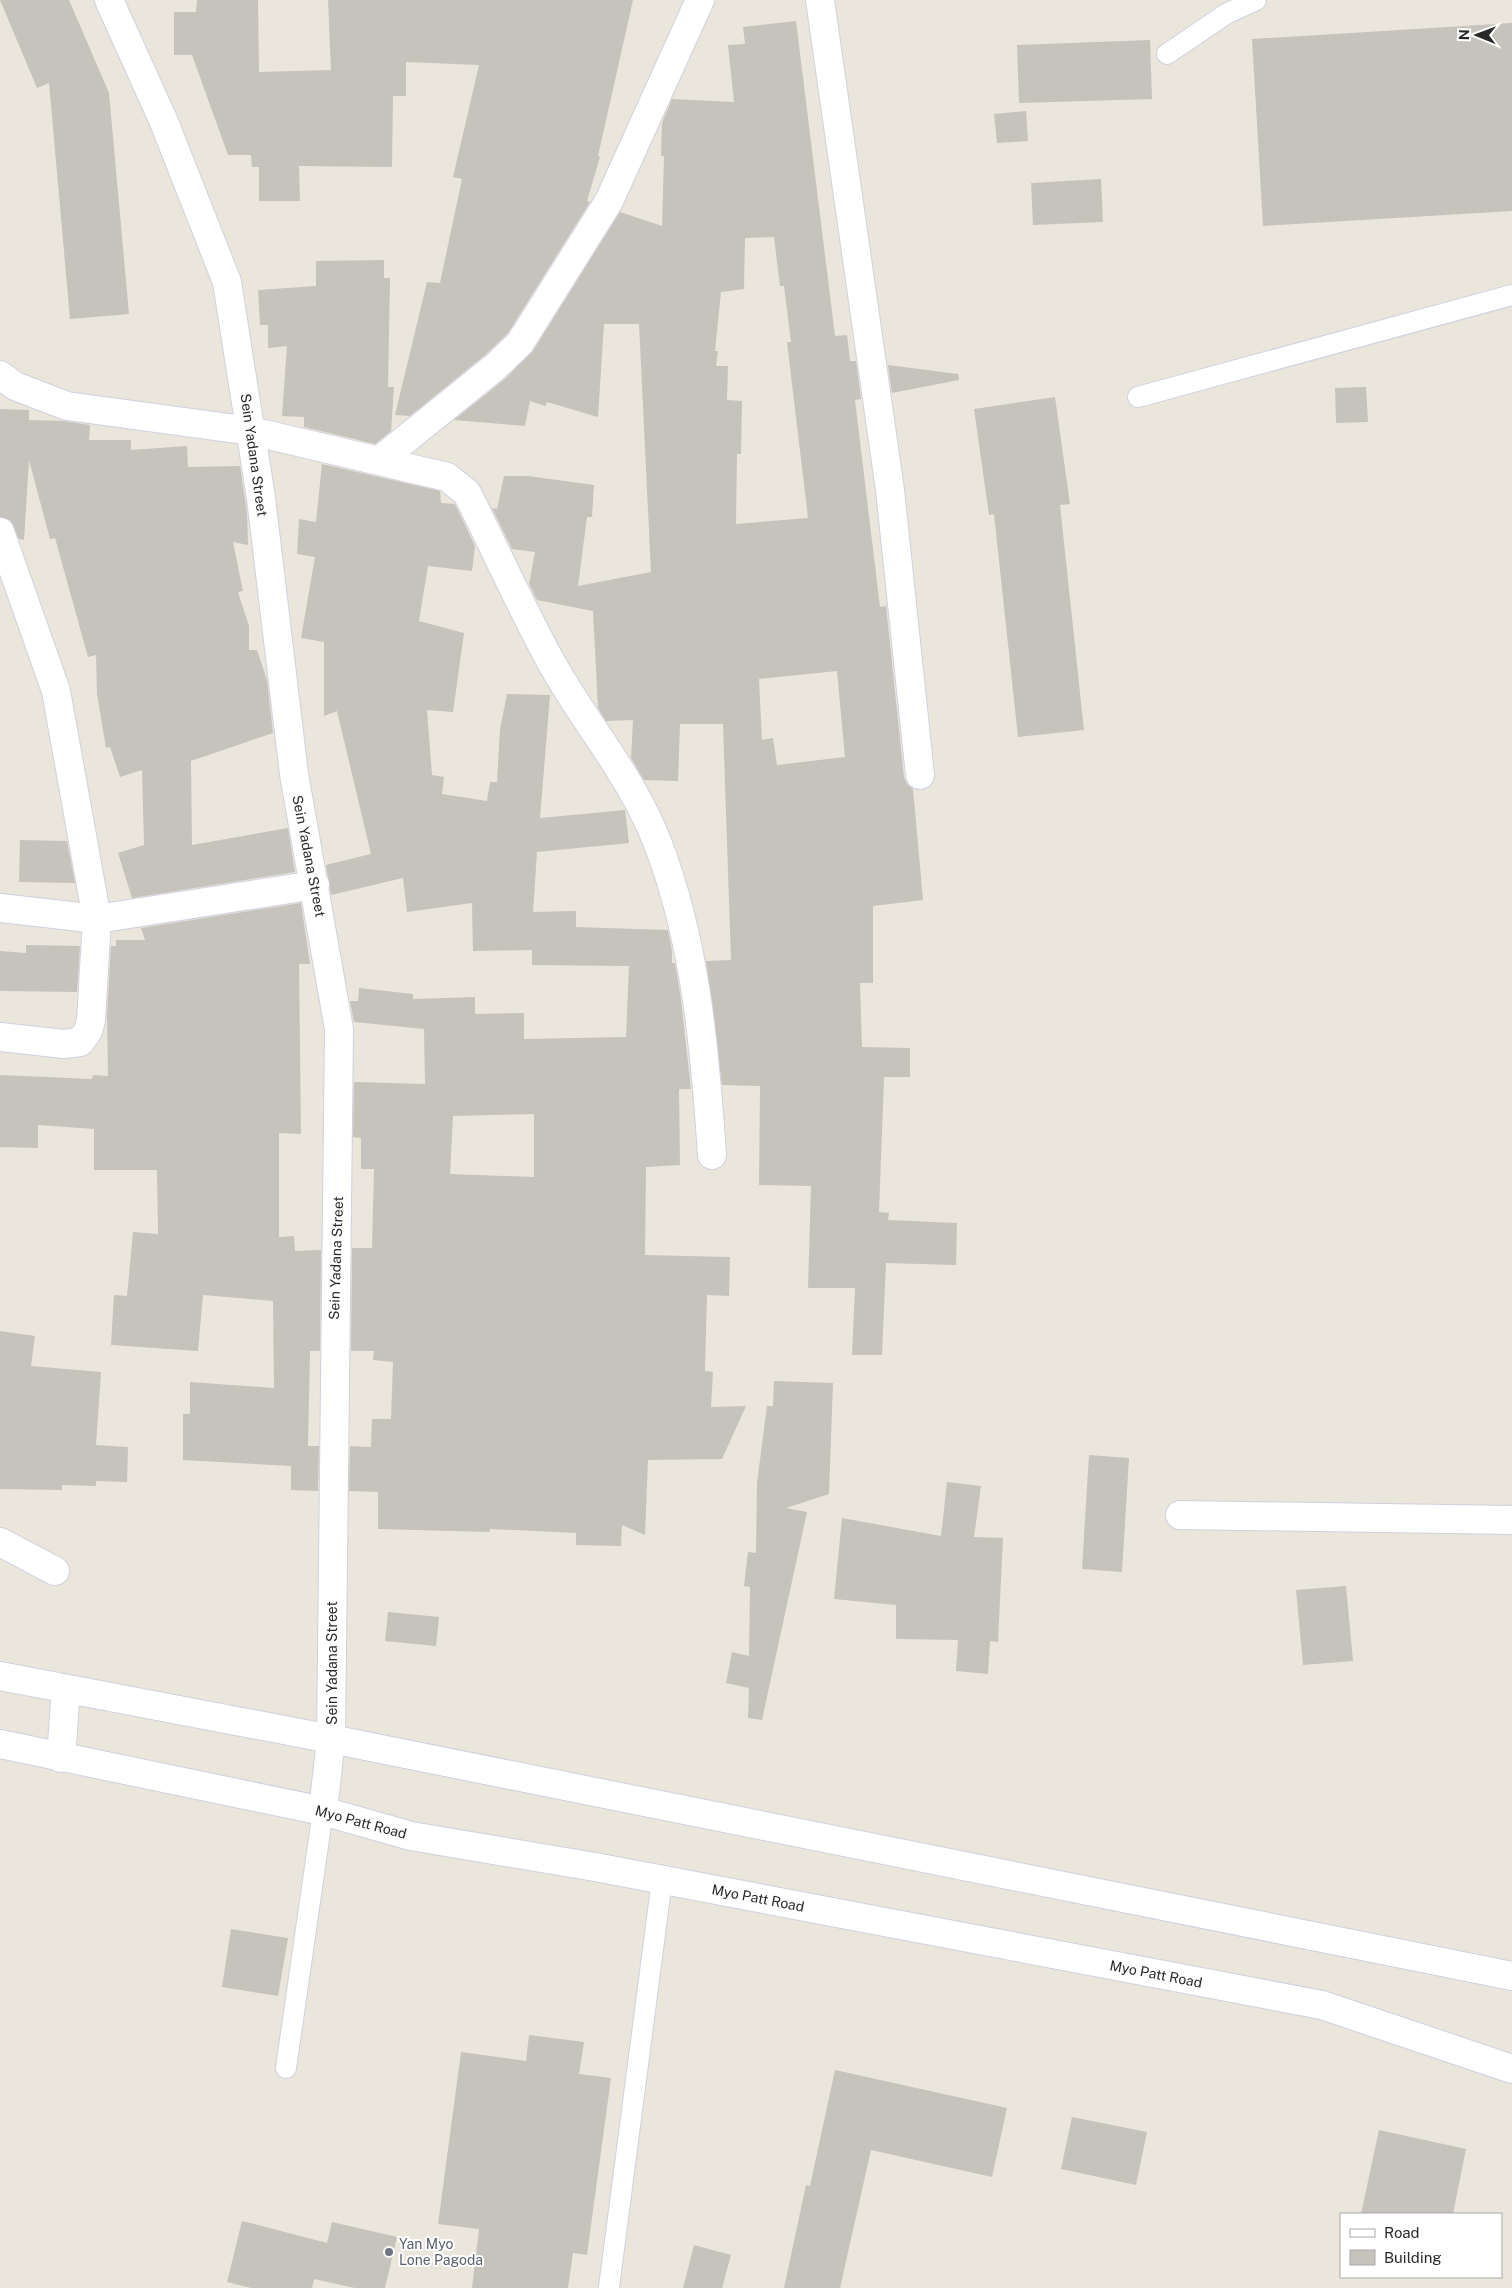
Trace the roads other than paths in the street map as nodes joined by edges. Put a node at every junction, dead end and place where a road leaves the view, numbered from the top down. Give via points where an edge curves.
1 (109, 0) edge
2 (700, 0) edge
3 (820, 0) edge
4 (1256, 0) edge
5 (1167, 54) dead end
6 (1512, 295) edge
7 (0, 375) edge
8 (1138, 397) dead end
9 (251, 431) junction
10 (380, 460) junction
11 (1, 536) edge
12 (920, 775) dead end
13 (315, 884) junction
14 (0, 908) edge
15 (97, 919) junction
16 (0, 1036) edge
17 (712, 1156) dead end
18 (1180, 1515) dead end
19 (1512, 1520) edge
20 (0, 1542) edge
21 (55, 1570) dead end
22 (0, 1676) edge
23 (66, 1689) junction
24 (331, 1739) junction
25 (0, 1744) edge
26 (61, 1758) junction
27 (324, 1811) junction
28 (662, 1880) junction
29 (1512, 1976) edge
30 (286, 2068) dead end
31 (1512, 2069) edge
32 (609, 2286) dead end

1 - 9 street, Sein Yadana Street via 164,122 227,282
2 - 10 street via 609,201 520,343 496,367
3 - 12 street via 890,490
4 - 5 lane via 1226,14
6 - 8 lane
7 - 9 street via 15,386 67,406
9 - 10 street
9 - 13 street, Sein Yadana Street via 294,774
10 - 17 street via 447,477 467,493 552,663 638,798 679,908 704,1038
11 - 15 street via 56,691
13 - 15 street
13 - 24 street, Sein Yadana Street via 339,1029
14 - 15 street
15 - 16 street via 91,1020 88,1032 80,1042 64,1044
18 - 19 street
20 - 21 street
22 - 23 street
23 - 24 street
23 - 26 street
24 - 27 street, Sein Yadana Street
24 - 29 street
25 - 26 street, Myo Patt Road
26 - 27 street, Myo Patt Road
27 - 28 street, Myo Patt Road via 411,1836
27 - 30 lane
28 - 31 street, Myo Patt Road via 1322,2005
28 - 32 lane

